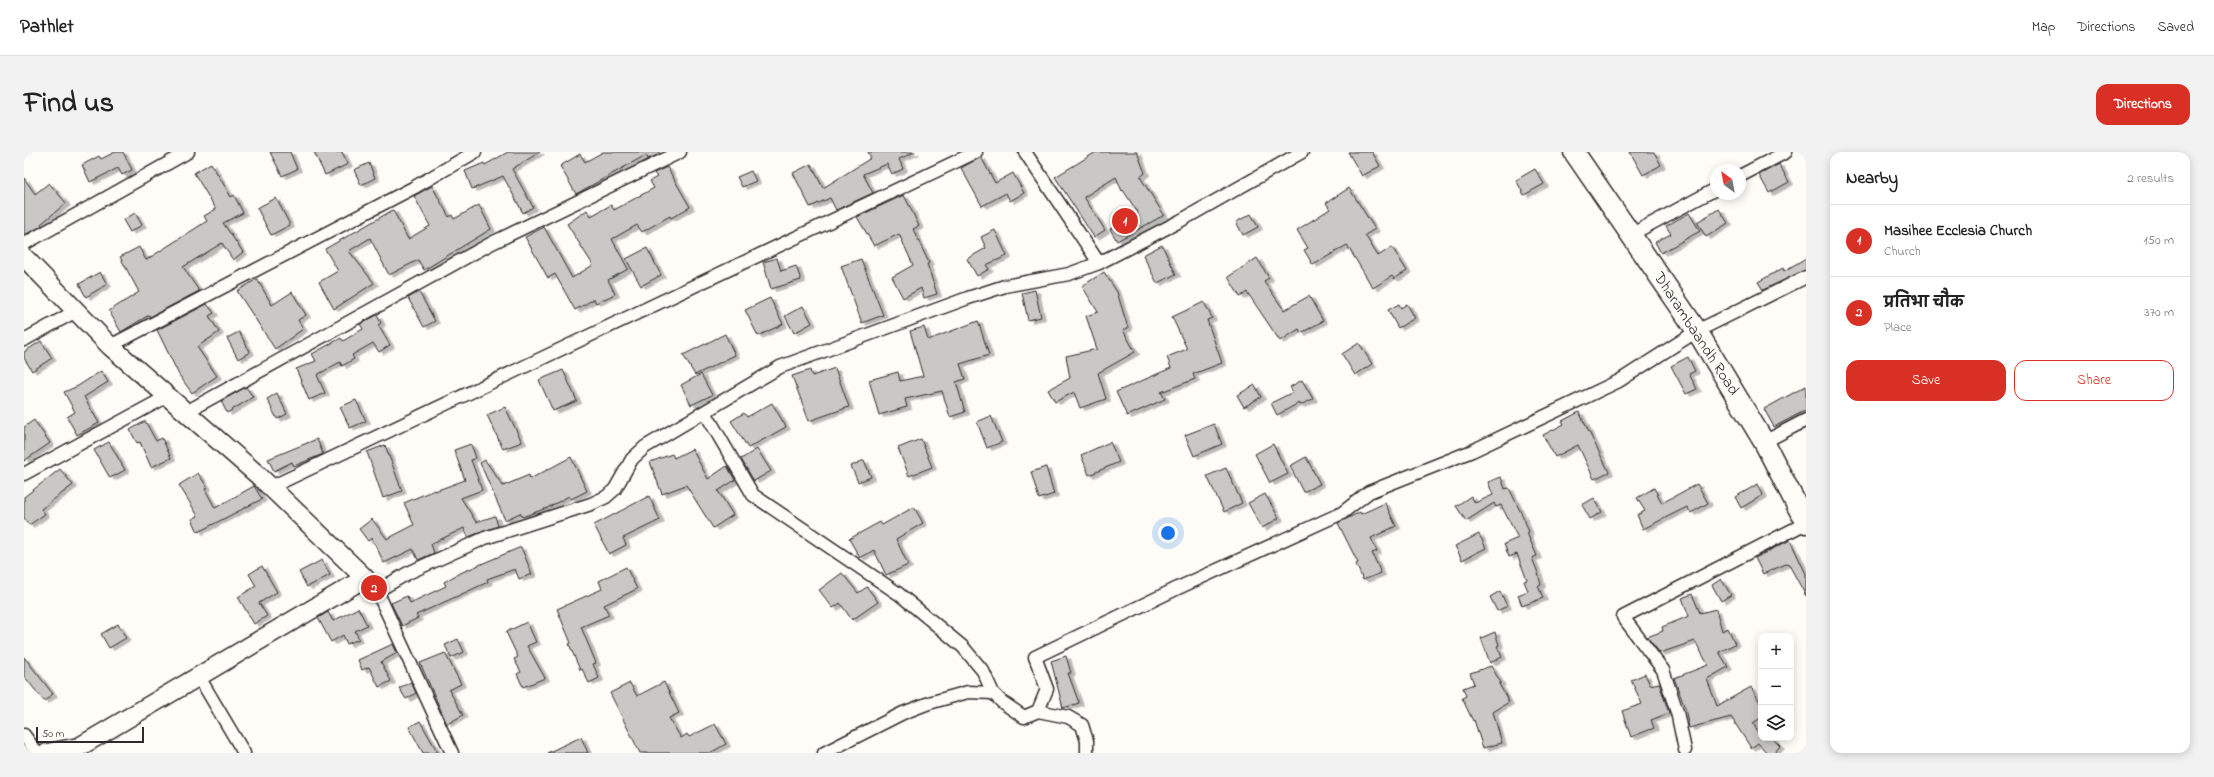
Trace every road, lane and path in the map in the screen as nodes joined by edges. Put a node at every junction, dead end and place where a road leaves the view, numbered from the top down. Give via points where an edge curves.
1 (188, 152) edge
2 (475, 152) edge
3 (680, 152) edge
4 (976, 152) edge
5 (1025, 152) edge
6 (1302, 152) edge
7 (1574, 152) edge
8 (1786, 152) edge
9 (1746, 173) edge
10 (1710, 192) edge
11 (1630, 235) junction
12 (24, 244) edge
13 (24, 257) edge
14 (1099, 263) junction
15 (1806, 277) edge
16 (76, 310) junction
17 (1697, 331) junction
18 (24, 340) edge
19 (110, 346) junction
20 (168, 396) junction
21 (186, 412) junction
22 (705, 412) junction
23 (1806, 420) edge
24 (1764, 442) junction
25 (24, 474) edge
26 (271, 488) junction
27 (1806, 523) edge
28 (371, 584) junction
29 (199, 677) junction
30 (993, 693) junction
31 (1038, 711) junction
32 (24, 735) edge
33 (81, 750) edge
34 (1685, 750) dead end
35 (37, 753) edge
36 (47, 753) edge
37 (244, 753) edge
38 (452, 753) edge
39 (824, 753) edge
40 (1087, 753) edge

1 - 12 street
2 - 19 street via 413,188
3 - 21 street via 492,243
4 - 26 street
5 - 14 street
6 - 14 street via 1180,221
7 - 11 main road, Dharambaandh Road
8 - 9 street
10 - 11 street
11 - 17 main road, Dharambaandh Road
13 - 16 street
14 - 22 street via 1069,274 1005,286 968,298 780,367
15 - 17 street
16 - 18 street
16 - 19 street
17 - 24 main road, Dharambaandh Road
17 - 31 street via 1619,381 1472,451 1369,492 1342,513 1035,657 1047,689
19 - 20 street
20 - 21 street
20 - 25 street
21 - 26 street
22 - 28 street via 645,447 632,459 616,489 606,497 485,538 408,573
22 - 30 street via 753,494 899,594 963,647 983,672
23 - 24 street
24 - 27 main road, Dharambaandh Road
26 - 28 street
27 - 34 street via 1623,617 1663,670 1677,712
28 - 29 street
28 - 38 street
29 - 33 street
29 - 37 street
30 - 31 street via 1024,717
30 - 39 street via 968,692 929,703 903,713
31 - 40 street via 1068,717 1082,724 1087,741
32 - 35 street
33 - 36 street

